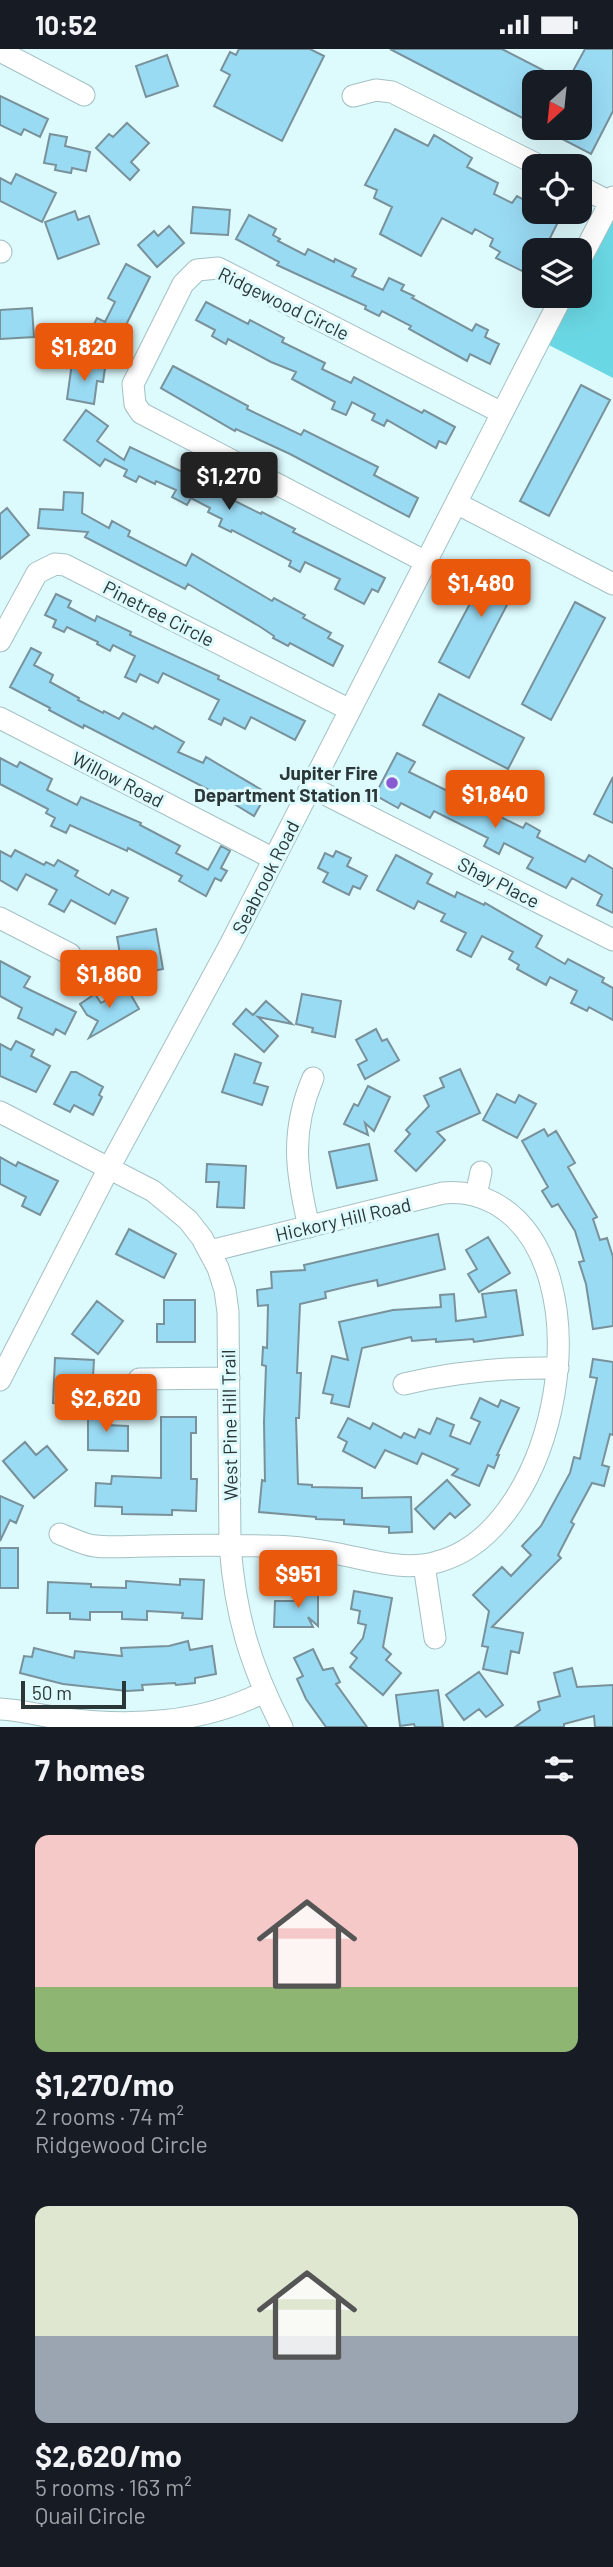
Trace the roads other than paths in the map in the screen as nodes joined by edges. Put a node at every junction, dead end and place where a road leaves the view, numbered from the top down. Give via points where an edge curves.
1 (0, 51) edge
2 (85, 95) dead end
3 (353, 96) dead end
4 (522, 157) edge
5 (592, 191) edge
6 (612, 199) edge
7 (592, 238) edge
8 (556, 308) edge
9 (502, 413) junction
10 (456, 503) junction
11 (426, 562) junction
12 (613, 584) edge
13 (0, 642) edge
14 (350, 711) junction
15 (0, 717) edge
16 (311, 787) junction
17 (274, 859) junction
18 (0, 918) edge
19 (613, 940) edge
20 (70, 954) dead end
21 (313, 1078) dead end
22 (0, 1112) edge
23 (109, 1168) junction
24 (481, 1172) dead end
25 (476, 1195) junction
26 (309, 1227) junction
27 (210, 1251) junction
28 (558, 1368) junction
29 (229, 1378) junction
30 (139, 1379) dead end
31 (0, 1380) edge
32 (404, 1384) dead end
33 (60, 1534) dead end
34 (230, 1545) junction
35 (424, 1565) junction
36 (435, 1638) dead end
37 (264, 1692) junction
38 (0, 1709) edge
39 (129, 1725) edge
40 (282, 1727) edge

1 - 2 street
3 - 4 street via 376,90 392,92
5 - 6 street
6 - 7 street
8 - 9 street, Seabrook Road
9 - 10 street, Seabrook Road
9 - 11 street, Ridgewood Circle via 218,268 198,270 183,284 133,384 141,413
10 - 11 street, Seabrook Road
10 - 12 street
11 - 14 street, Seabrook Road
13 - 14 street, Pinetree Circle via 37,573 55,564 65,565
14 - 16 street, Seabrook Road
15 - 17 street, Willow Road
16 - 17 street, Seabrook Road
16 - 19 street, Shay Place
17 - 23 street, Seabrook Road
18 - 20 street
21 - 26 street via 301,1111 296,1158
22 - 23 street, West Pine Hill Trail
23 - 27 street, West Pine Hill Trail via 172,1204
23 - 31 street, Seabrook Road
24 - 25 street
25 - 26 street, Hickory Hill Road via 443,1193
25 - 28 street, Hickory Hill Road via 514,1216 535,1241 552,1293
26 - 27 street, Hickory Hill Road
27 - 29 street, West Pine Hill Trail via 226,1301
28 - 32 street via 486,1369
28 - 35 street, Hickory Hill Road via 547,1431 515,1499 471,1547
29 - 30 street
29 - 34 street, West Pine Hill Trail
33 - 34 street, Hickory Hill Road via 93,1546
34 - 35 street, Hickory Hill Road via 278,1546 396,1566
34 - 37 street, West Pine Hill Trail via 237,1609
35 - 36 street
37 - 39 street via 203,1715
37 - 40 street, West Pine Hill Trail
38 - 39 street

